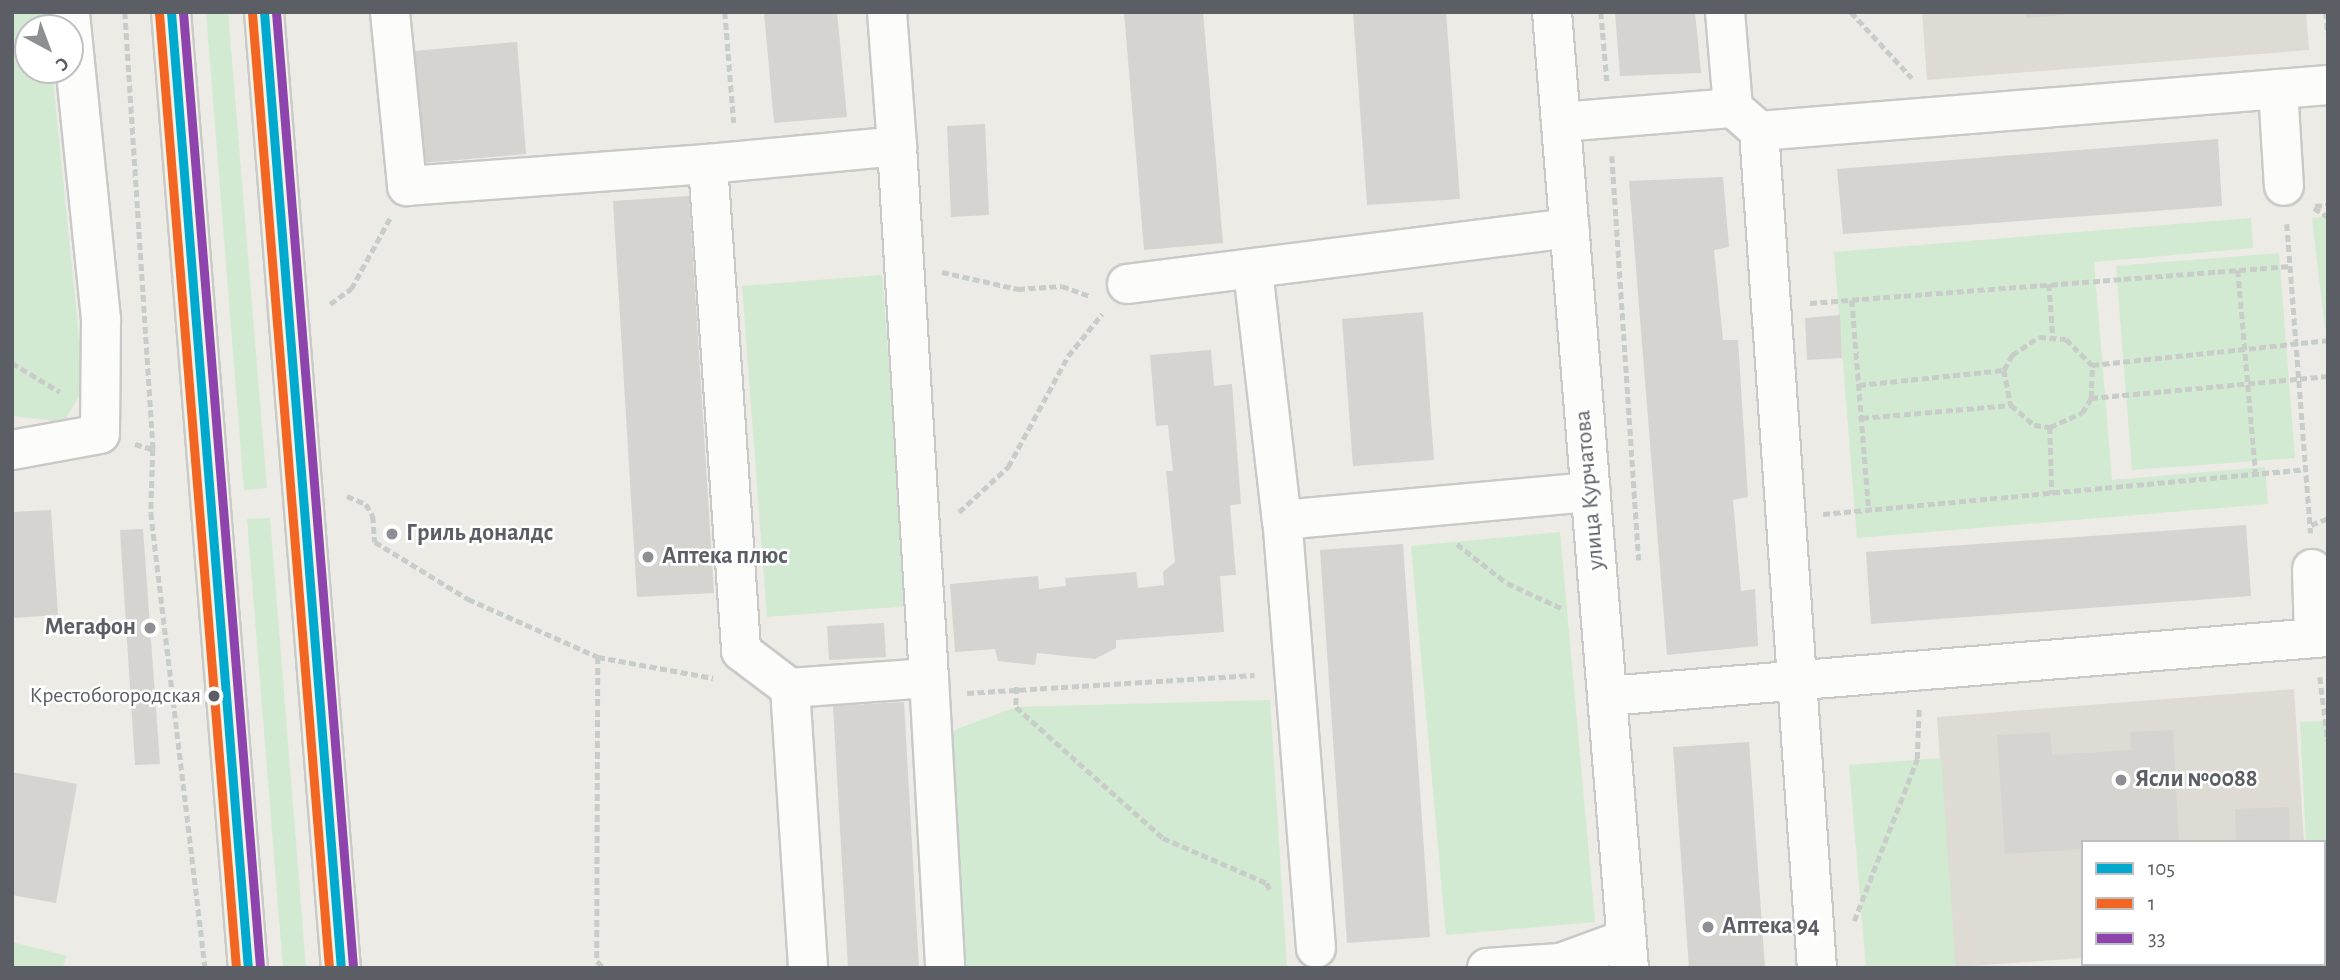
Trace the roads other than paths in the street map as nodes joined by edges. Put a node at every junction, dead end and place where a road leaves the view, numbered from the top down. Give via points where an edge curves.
1 (70, 12) edge
2 (171, 12) edge
3 (264, 12) edge
4 (390, 12) edge
5 (887, 12) edge
6 (1552, 12) edge
7 (1725, 12) edge
8 (2328, 85) edge
9 (2278, 89) junction
10 (1746, 119) junction
11 (1561, 122) junction
12 (897, 146) junction
13 (723, 163) junction
14 (2284, 186) road end
15 (1569, 228) junction
16 (1253, 271) junction
17 (1127, 284) road end
18 (12, 450) edge
19 (1591, 492) junction
20 (1282, 520) junction
21 (2312, 569) road end
22 (2321, 637) edge
23 (1801, 679) junction
24 (940, 686) junction
25 (790, 688) junction
26 (1607, 696) junction
27 (1316, 948) dead end
28 (1628, 953) edge
29 (1560, 965) edge
30 (1816, 965) edge
31 (248, 968) edge
32 (341, 968) edge
33 (808, 968) edge
34 (945, 968) edge
35 (1487, 968) edge

1 - 18 street via 101,319 100,434
2 - 31 main road
3 - 32 main road
4 - 13 street via 407,186
5 - 12 street
6 - 11 street, улица Курчатова
7 - 10 street
8 - 9 street
9 - 10 street
9 - 14 street
10 - 11 street
10 - 23 street via 1774,306
11 - 15 street, улица Курчатова
12 - 13 street
12 - 24 street via 922,545
13 - 25 street via 741,652
15 - 16 street
15 - 19 street, улица Курчатова
16 - 17 street
16 - 20 street
19 - 20 street
19 - 26 street, улица Курчатова
20 - 27 street
21 - 22 street
22 - 23 street
23 - 26 street
23 - 30 street
24 - 25 street
24 - 34 street
25 - 33 street
26 - 28 street, улица Курчатова
28 - 29 street
29 - 35 street

